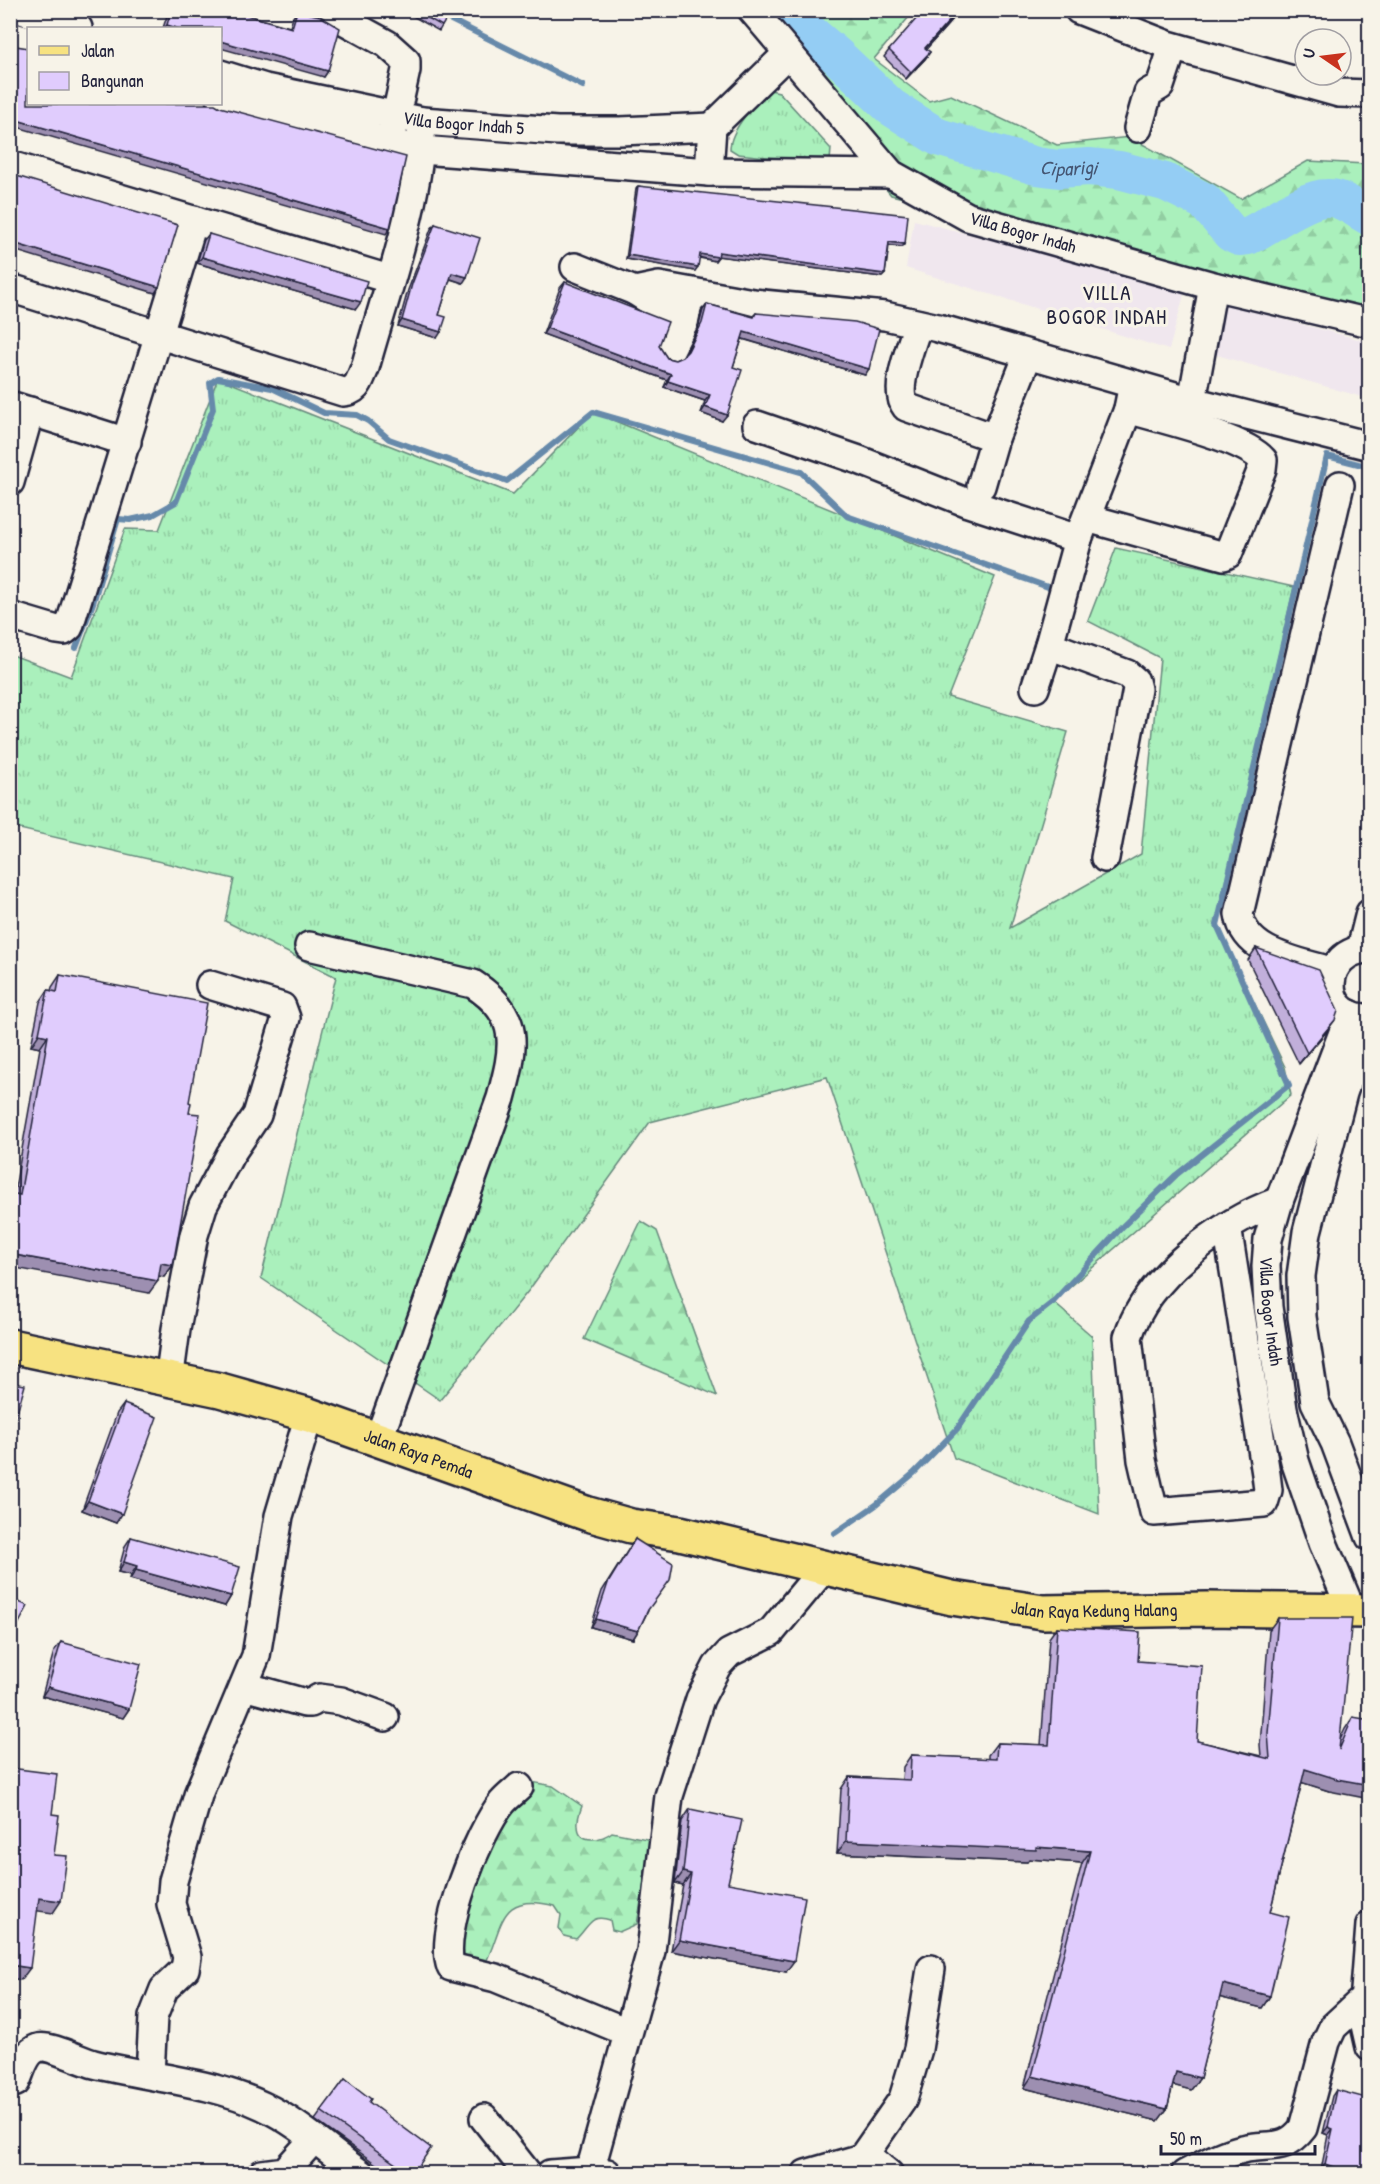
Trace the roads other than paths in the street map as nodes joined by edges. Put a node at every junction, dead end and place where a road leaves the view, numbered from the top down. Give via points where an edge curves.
1 (21, 10) edge
2 (325, 10) edge
3 (752, 10) edge
4 (1079, 10) edge
5 (75, 27) edge
6 (10, 36) edge
7 (27, 41) edge
8 (1173, 46) junction
9 (787, 54) junction
10 (222, 75) edge
11 (1370, 94) edge
12 (222, 99) edge
13 (410, 118) junction
14 (712, 127) junction
15 (1138, 128) dead end
16 (557, 131) junction
17 (390, 144) junction
18 (421, 150) junction
19 (560, 162) junction
20 (10, 165) edge
21 (710, 172) junction
22 (891, 174) junction
23 (194, 220) junction
24 (575, 267) dead end
25 (389, 279) junction
26 (1213, 286) junction
27 (10, 288) edge
28 (635, 291) junction
29 (691, 292) junction
30 (684, 322) junction
31 (1370, 323) edge
32 (918, 324) junction
33 (159, 335) junction
34 (670, 350) dead end
35 (1028, 355) junction
36 (1131, 396) junction
37 (1192, 401) junction
38 (20, 408) edge
39 (757, 425) dead end
40 (995, 438) junction
41 (127, 442) junction
42 (1370, 446) edge
43 (10, 482) edge
44 (1340, 485) dead end
45 (981, 486) dead end
46 (1083, 528) junction
47 (10, 616) edge
48 (1049, 645) junction
49 (1035, 688) dead end
50 (1105, 858) dead end
51 (1370, 913) edge
52 (309, 946) dead end
53 (1365, 949) edge
54 (1333, 972) junction
55 (210, 985) dead end
56 (1363, 1017) edge
57 (1333, 1090) junction
58 (1279, 1201) junction
59 (1227, 1226) junction
60 (10, 1346) edge
61 (169, 1381) junction
62 (309, 1415) junction
63 (379, 1438) junction
64 (1335, 1443) junction
65 (1294, 1461) junction
66 (1266, 1474) junction
67 (1368, 1533) edge
68 (1323, 1544) junction
69 (824, 1568) junction
70 (1360, 1610) edge
71 (244, 1686) junction
72 (385, 1717) dead end
73 (519, 1787) dead end
74 (1370, 1925) edge
75 (931, 1969) dead end
76 (1366, 2000) edge
77 (627, 2032) junction
78 (1370, 2047) edge
79 (150, 2074) junction
80 (10, 2084) edge
81 (484, 2118) dead end
82 (313, 2140) junction
83 (862, 2158) junction
84 (599, 2172) edge
85 (262, 2174) edge
86 (361, 2174) edge
87 (528, 2174) edge
88 (550, 2174) edge
89 (806, 2174) edge
90 (889, 2174) edge
91 (1185, 2174) edge

1 - 5 street
2 - 13 street via 387,44 406,61
3 - 9 street, Villa Bogor Indah
4 - 8 street
6 - 7 street
8 - 11 street via 1339,93
8 - 15 street via 1161,85 1148,93
9 - 14 street
9 - 22 street, Villa Bogor Indah
10 - 13 street, Villa Bogor Indah 5
12 - 17 street, Villa Bogor Indah 5
13 - 16 street, Villa Bogor Indah 5
13 - 17 street
13 - 18 street
14 - 16 street, Villa Bogor Indah 5
14 - 21 street
16 - 19 street
17 - 18 street, Villa Bogor Indah 5
18 - 19 street, Villa Bogor Indah 5
18 - 25 street
19 - 21 street, Villa Bogor Indah 5
20 - 23 street
21 - 22 street, Villa Bogor Indah 5
22 - 26 street, Villa Bogor Indah via 969,217
23 - 25 street
23 - 33 street
24 - 28 street
25 - 33 street via 364,368 357,387 350,392
26 - 31 street, Villa Bogor Indah
26 - 37 street
27 - 33 street
28 - 29 street via 659,286
28 - 30 street
29 - 30 street
29 - 32 street via 753,303 885,316
30 - 34 street
32 - 35 street
32 - 40 street via 899,391 903,403
33 - 41 street
35 - 36 street
35 - 40 street
36 - 37 street
36 - 46 street
36 - 46 street via 1259,455 1262,469 1224,556
37 - 42 street
38 - 41 street
38 - 43 street
39 - 46 street via 968,503
40 - 45 street
41 - 47 street via 69,627 57,630
44 - 54 street via 1239,914 1240,925 1264,949
46 - 48 street
48 - 49 street
48 - 50 street via 1127,674 1135,681 1137,690
51 - 53 street
52 - 63 street via 473,984 487,993 506,1016 512,1036 512,1055 501,1098
53 - 54 street via 1343,957
54 - 56 street, Villa Bogor Indah via 1333,997 1343,1010
55 - 61 street via 282,1007 286,1018 257,1115 203,1206 194,1234
56 - 57 street, Villa Bogor Indah
57 - 58 street, Villa Bogor Indah
57 - 64 street, Villa Bogor Indah via 1301,1276 1302,1317 1315,1402
58 - 59 street via 1254,1209
58 - 65 street, Villa Bogor Indah via 1266,1266 1268,1307
59 - 66 street
59 - 66 street via 1196,1248 1155,1287 1134,1318 1128,1337 1142,1460 1154,1512 1264,1503 1268,1490
60 - 61 main road, Jalan Raya Pemda
61 - 62 main road, Jalan Raya Pemda via 220,1390
62 - 63 main road, Jalan Raya Pemda
62 - 71 street via 279,1516 262,1631
63 - 69 main road, Jalan Raya Pemda via 588,1514
64 - 65 street
64 - 67 street, Villa Bogor Indah
65 - 66 street
65 - 68 street, Villa Bogor Indah
67 - 68 street
68 - 70 street, Villa Bogor Indah
69 - 70 main road, Jalan Raya Kedung Halang via 952,1598 1043,1612
69 - 77 street via 771,1632 729,1653 717,1665 700,1700 669,1796 651,1951
71 - 72 street via 305,1703 319,1698 340,1701
71 - 79 street via 199,1792 173,1881 171,1904 187,1957 185,1969 164,1989 153,2017
73 - 77 street via 502,1804 467,1867 450,1944 451,1967 496,1978
74 - 76 street
75 - 83 street via 918,2049 903,2099
76 - 78 street via 1363,2016
76 - 91 street via 1333,2027 1304,2128 1294,2140 1242,2149
77 - 84 street
79 - 80 street via 96,2065 47,2047 28,2055 16,2082
79 - 82 street via 207,2086 263,2106 304,2129
81 - 87 street
82 - 85 street via 285,2171
82 - 86 street
83 - 89 street
83 - 90 street via 871,2159
84 - 88 street

